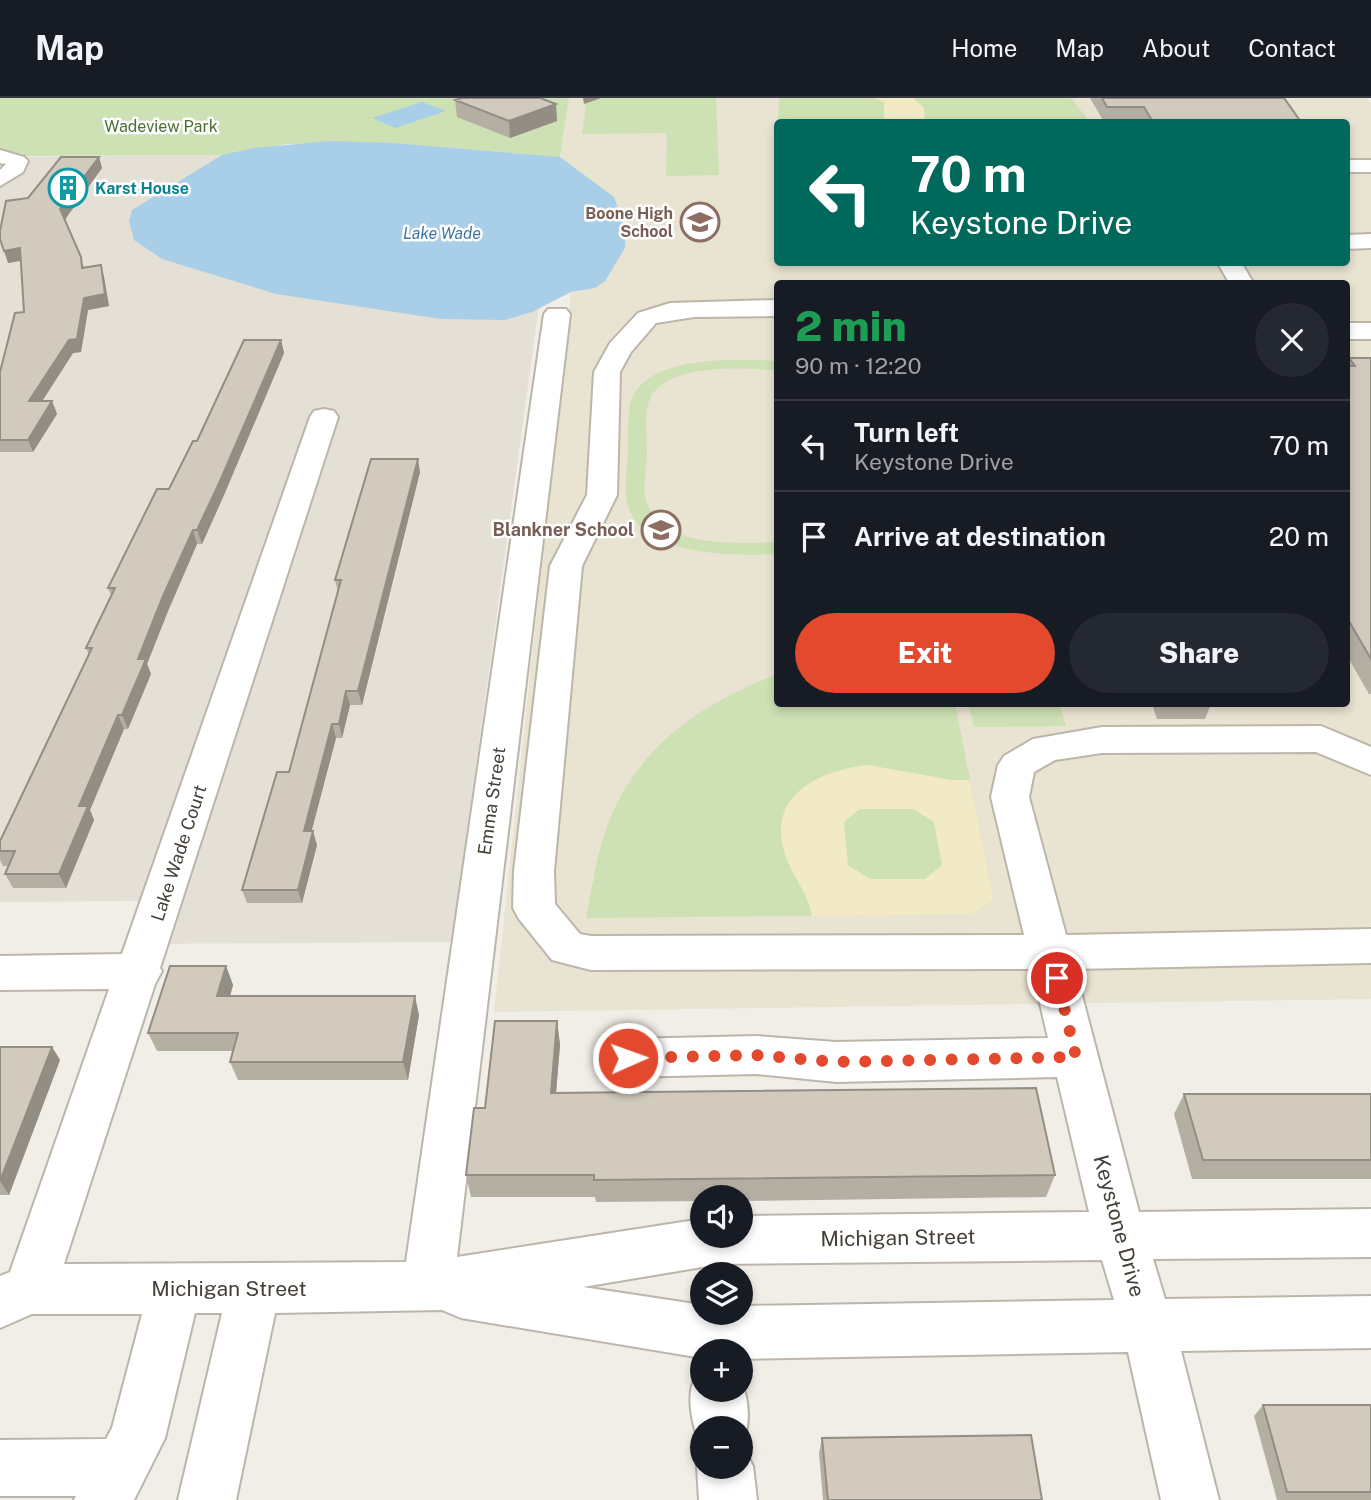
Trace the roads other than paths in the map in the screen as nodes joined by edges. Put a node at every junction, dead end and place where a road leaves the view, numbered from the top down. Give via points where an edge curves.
1 (1350, 149) edge
2 (1371, 149) edge
3 (9, 158) edge
4 (1350, 166) edge
5 (1371, 166) edge
6 (0, 180) edge
7 (1350, 242) edge
8 (1371, 242) edge
9 (774, 308) edge
10 (557, 314) dead end
11 (1350, 331) edge
12 (1371, 331) edge
13 (324, 416) dead end
14 (1371, 762) edge
15 (1371, 946) edge
16 (1050, 952) junction
17 (139, 971) junction
18 (0, 973) edge
19 (1076, 1057) junction
20 (628, 1058) dead end
21 (1371, 1233) edge
22 (1121, 1236) junction
23 (428, 1287) junction
24 (10, 1288) edge
25 (254, 1288) junction
26 (175, 1289) junction
27 (1371, 1322) edge
28 (1147, 1325) junction
29 (698, 1339) edge
30 (753, 1340) edge
31 (0, 1468) edge
32 (726, 1479) edge
33 (111, 1484) edge
34 (206, 1500) edge
35 (727, 1500) edge
36 (1190, 1500) edge

1 - 2 street
3 - 6 street via 16,168
4 - 5 street
7 - 8 street
9 - 16 street via 694,309 647,318 607,372 602,495 566,566 534,908 567,948 591,953
10 - 23 street, Emma Street
11 - 12 street
13 - 17 street, Lake Wade Court
14 - 16 street, Keystone Drive via 1321,739 1102,740 1046,748 1017,765 1010,797
15 - 16 street
16 - 19 street, Keystone Drive
17 - 18 street
17 - 24 street, Lake Wade Court
19 - 20 street via 836,1062 756,1055
19 - 22 street, Keystone Drive
21 - 22 street, Michigan Street
22 - 23 street, Michigan Street via 720,1240
22 - 28 street, Keystone Drive
23 - 25 street, Michigan Street
23 - 29 street, Michigan Street
24 - 26 street, Michigan Street
25 - 26 street, Michigan Street
25 - 34 street
26 - 33 street via 136,1438
27 - 28 street, Michigan Street
28 - 30 street, Michigan Street
28 - 36 street, Keystone Drive
31 - 33 street
32 - 35 street

